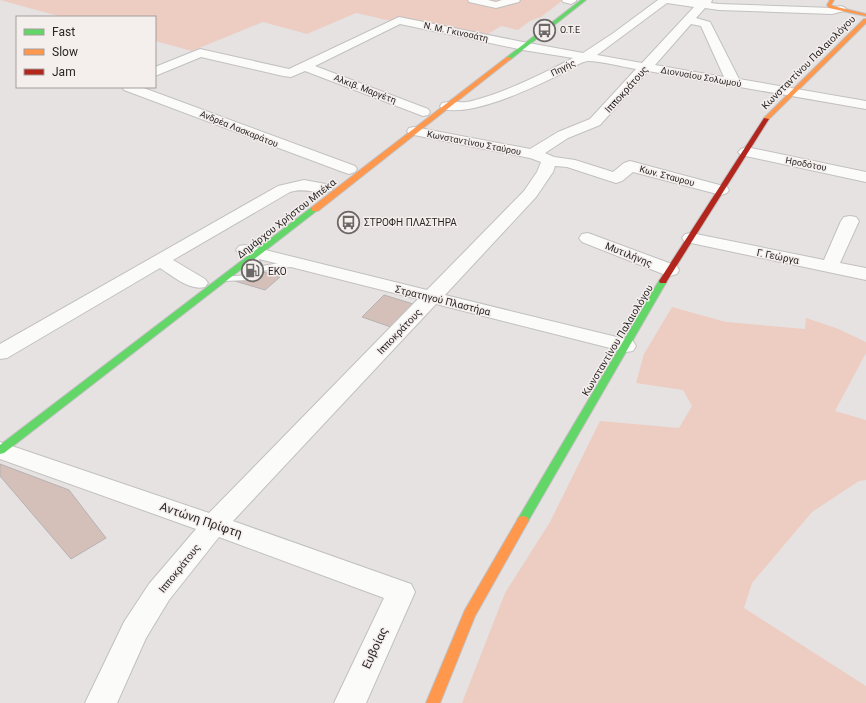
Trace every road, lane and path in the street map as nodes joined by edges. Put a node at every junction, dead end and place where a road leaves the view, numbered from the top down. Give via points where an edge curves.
1 (472, 0) edge
2 (515, 0) edge
3 (570, 0) edge
4 (584, 0) edge
5 (673, 0) edge
6 (832, 0) edge
7 (700, 8) edge
8 (840, 9) junction
9 (865, 15) edge
10 (518, 45) junction
11 (585, 56) junction
12 (306, 67) junction
13 (645, 67) junction
14 (156, 72) edge
15 (474, 73) dead end
16 (734, 83) junction
17 (132, 88) edge
18 (792, 92) junction
19 (866, 105) edge
20 (447, 106) junction
21 (417, 119) junction
22 (746, 152) junction
23 (541, 158) junction
24 (349, 169) dead end
25 (866, 177) edge
26 (323, 190) dead end
27 (721, 190) junction
28 (850, 221) dead end
29 (588, 238) dead end
30 (691, 238) junction
31 (252, 254) junction
32 (160, 260) junction
33 (830, 266) junction
34 (670, 270) junction
35 (866, 274) edge
36 (198, 283) dead end
37 (432, 297) junction
38 (626, 346) junction
39 (0, 353) edge
40 (0, 450) edge
41 (214, 524) junction
42 (401, 592) joint
43 (101, 703) edge
44 (350, 703) edge
45 (433, 703) edge

1 - 2 street via 496,5
3 - 10 main road, Δημάρχου Χρήστου Μπέκα
4 - 10 main road, Δημάρχου Χρήστου Μπέκα
5 - 7 street
5 - 11 street, Πηγής
6 - 8 main road via 829,6
7 - 8 street via 832,11
7 - 13 street, Ιπποκράτους
7 - 16 street
8 - 9 main road
9 - 18 main road, Κωνσταντίνου Παλαιολόγου
10 - 11 street, Διονυσίου Σολωμού
10 - 12 street, Ν. Μ. Γκινοσάτη via 399,20
10 - 15 main road, Δημάρχου Χρήστου Μπέκα
10 - 20 main road, Δημάρχου Χρήστου Μπέκα
11 - 13 street, Διονυσίου Σολωμού
11 - 20 street, Πηγής via 530,84 461,107
12 - 14 street via 294,72 283,72 200,53
12 - 21 street, Αλκιβ. Μαργέτη
13 - 16 street, Διονυσίου Σολωμού
13 - 23 street, Ιπποκράτους via 595,122 563,134
16 - 18 street, Διονυσίου Σολωμού
17 - 24 street, Ανδρέα Λασκαράτου
18 - 19 street, Διονυσίου Σολωμού
18 - 22 main road, Κωνσταντίνου Παλαιολόγου via 766,119
20 - 21 main road, Δημάρχου Χρήστου Μπέκα
21 - 23 street, Κωνσταντίνου Σταύρου
21 - 31 main road, Δημάρχου Χρήστου Μπέκα
22 - 25 street, Ηροδότου
22 - 27 main road, Κωνσταντίνου Παλαιολόγου
23 - 27 street, Κων. Σταυρου via 569,163 616,178 630,166
23 - 37 street, Ιπποκράτους via 545,172 530,194
26 - 32 street via 307,184 296,184 284,189
27 - 30 main road, Κωνσταντίνου Παλαιολόγου
28 - 33 street
29 - 34 street, Μυτιλήνης
30 - 33 street, Γ. Γεώργα
30 - 34 main road, Κωνσταντίνου Παλαιολόγου
31 - 37 street, Στρατηγού Πλαστήρα
31 - 40 main road, Δημάρχου Χρήστου Μπέκα via 225,279
32 - 36 street
32 - 39 street
33 - 35 street, Γ. Γεώργα
34 - 38 main road, Κωνσταντίνου Παλαιολόγου
37 - 38 street, Στρατηγού Πλαστήρα
37 - 41 street, Ιπποκράτους
38 - 45 main road, Κωνσταντίνου Παλαιολόγου via 471,610
40 - 41 street, Αντώνη Πρίφτη
41 - 42 street, Αντώνη Πρίφτη
41 - 43 street, Ιπποκράτους via 158,592 134,631
42 - 44 street, Ευβοίας

